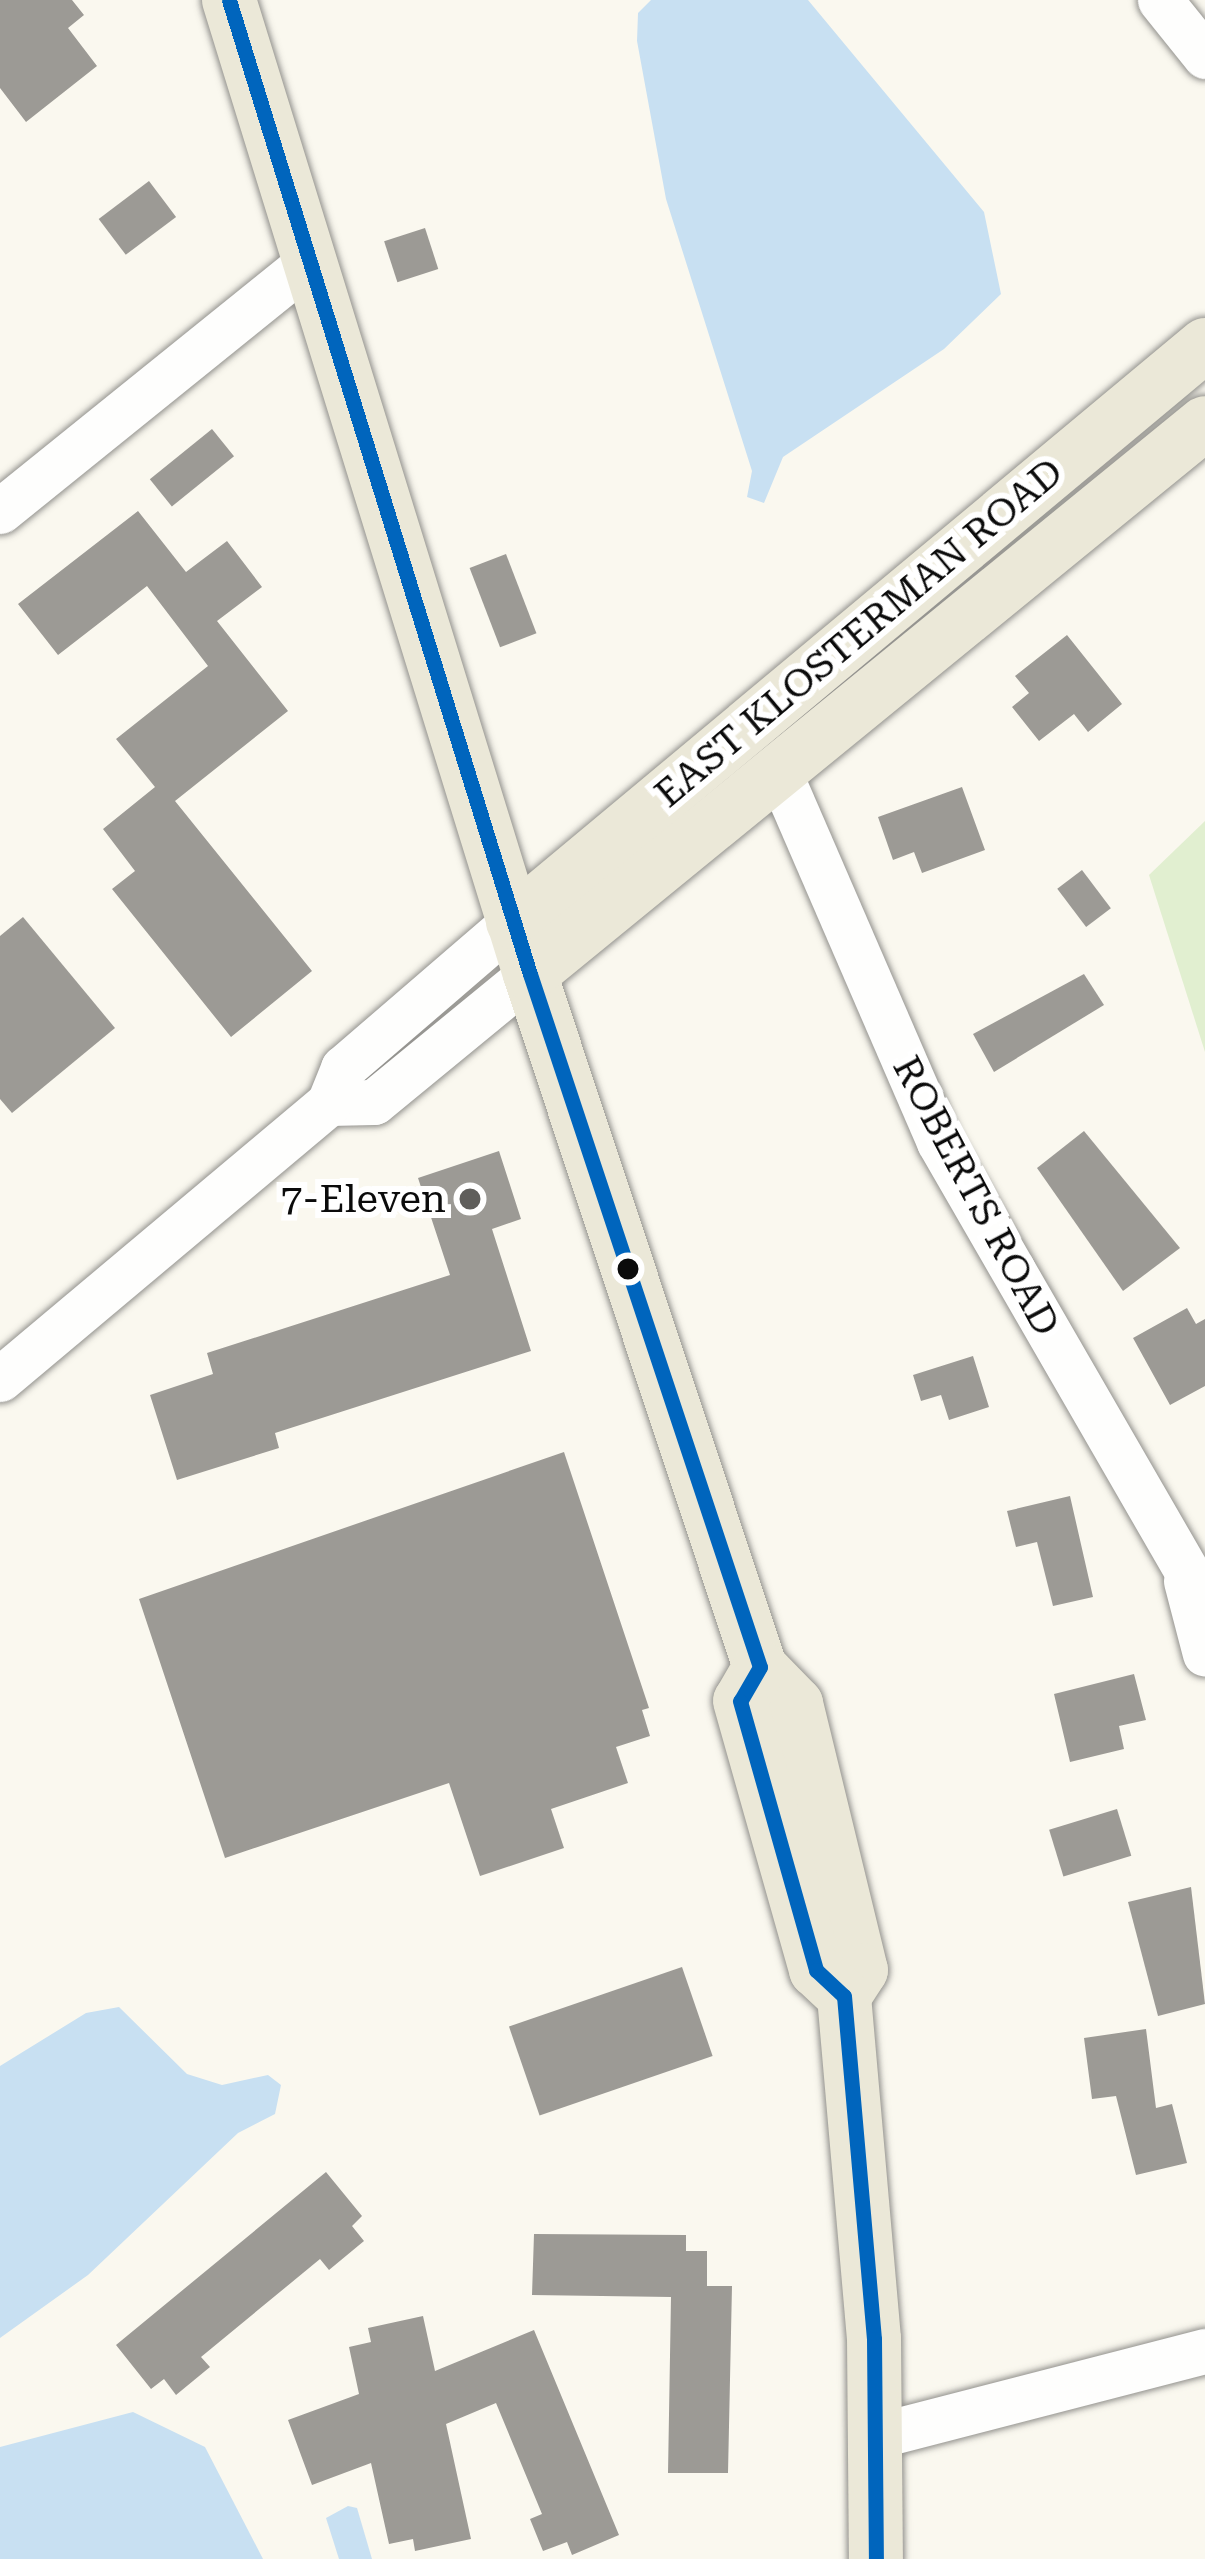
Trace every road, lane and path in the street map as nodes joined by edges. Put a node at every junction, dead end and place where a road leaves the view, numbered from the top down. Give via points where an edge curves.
1 (230, 0) edge
2 (1160, 0) edge
3 (1205, 56) edge
4 (310, 260) junction
5 (1205, 344) edge
6 (1205, 423) edge
7 (0, 511) edge
8 (778, 772) junction
9 (513, 922) junction
10 (530, 974) junction
11 (329, 1103) junction
12 (0, 1379) edge
13 (1196, 1592) edge
14 (1205, 1654) edge
15 (1205, 2351) edge
16 (872, 2437) junction
17 (875, 2559) edge

1 - 4 main road
2 - 3 street
4 - 7 street
4 - 9 main road
5 - 9 main road, EAST KLOSTERMAN ROAD
6 - 8 main road, EAST KLOSTERMAN ROAD
8 - 10 main road, EAST KLOSTERMAN ROAD
8 - 13 street, ROBERTS ROAD via 939,1142
9 - 10 main road
9 - 11 street via 343,1068
10 - 11 street via 374,1102
10 - 16 main road via 760,1667 740,1701 816,1970 844,1996 874,2339
11 - 12 street
13 - 14 street, ROBERTS ROAD
15 - 16 street
16 - 17 main road

